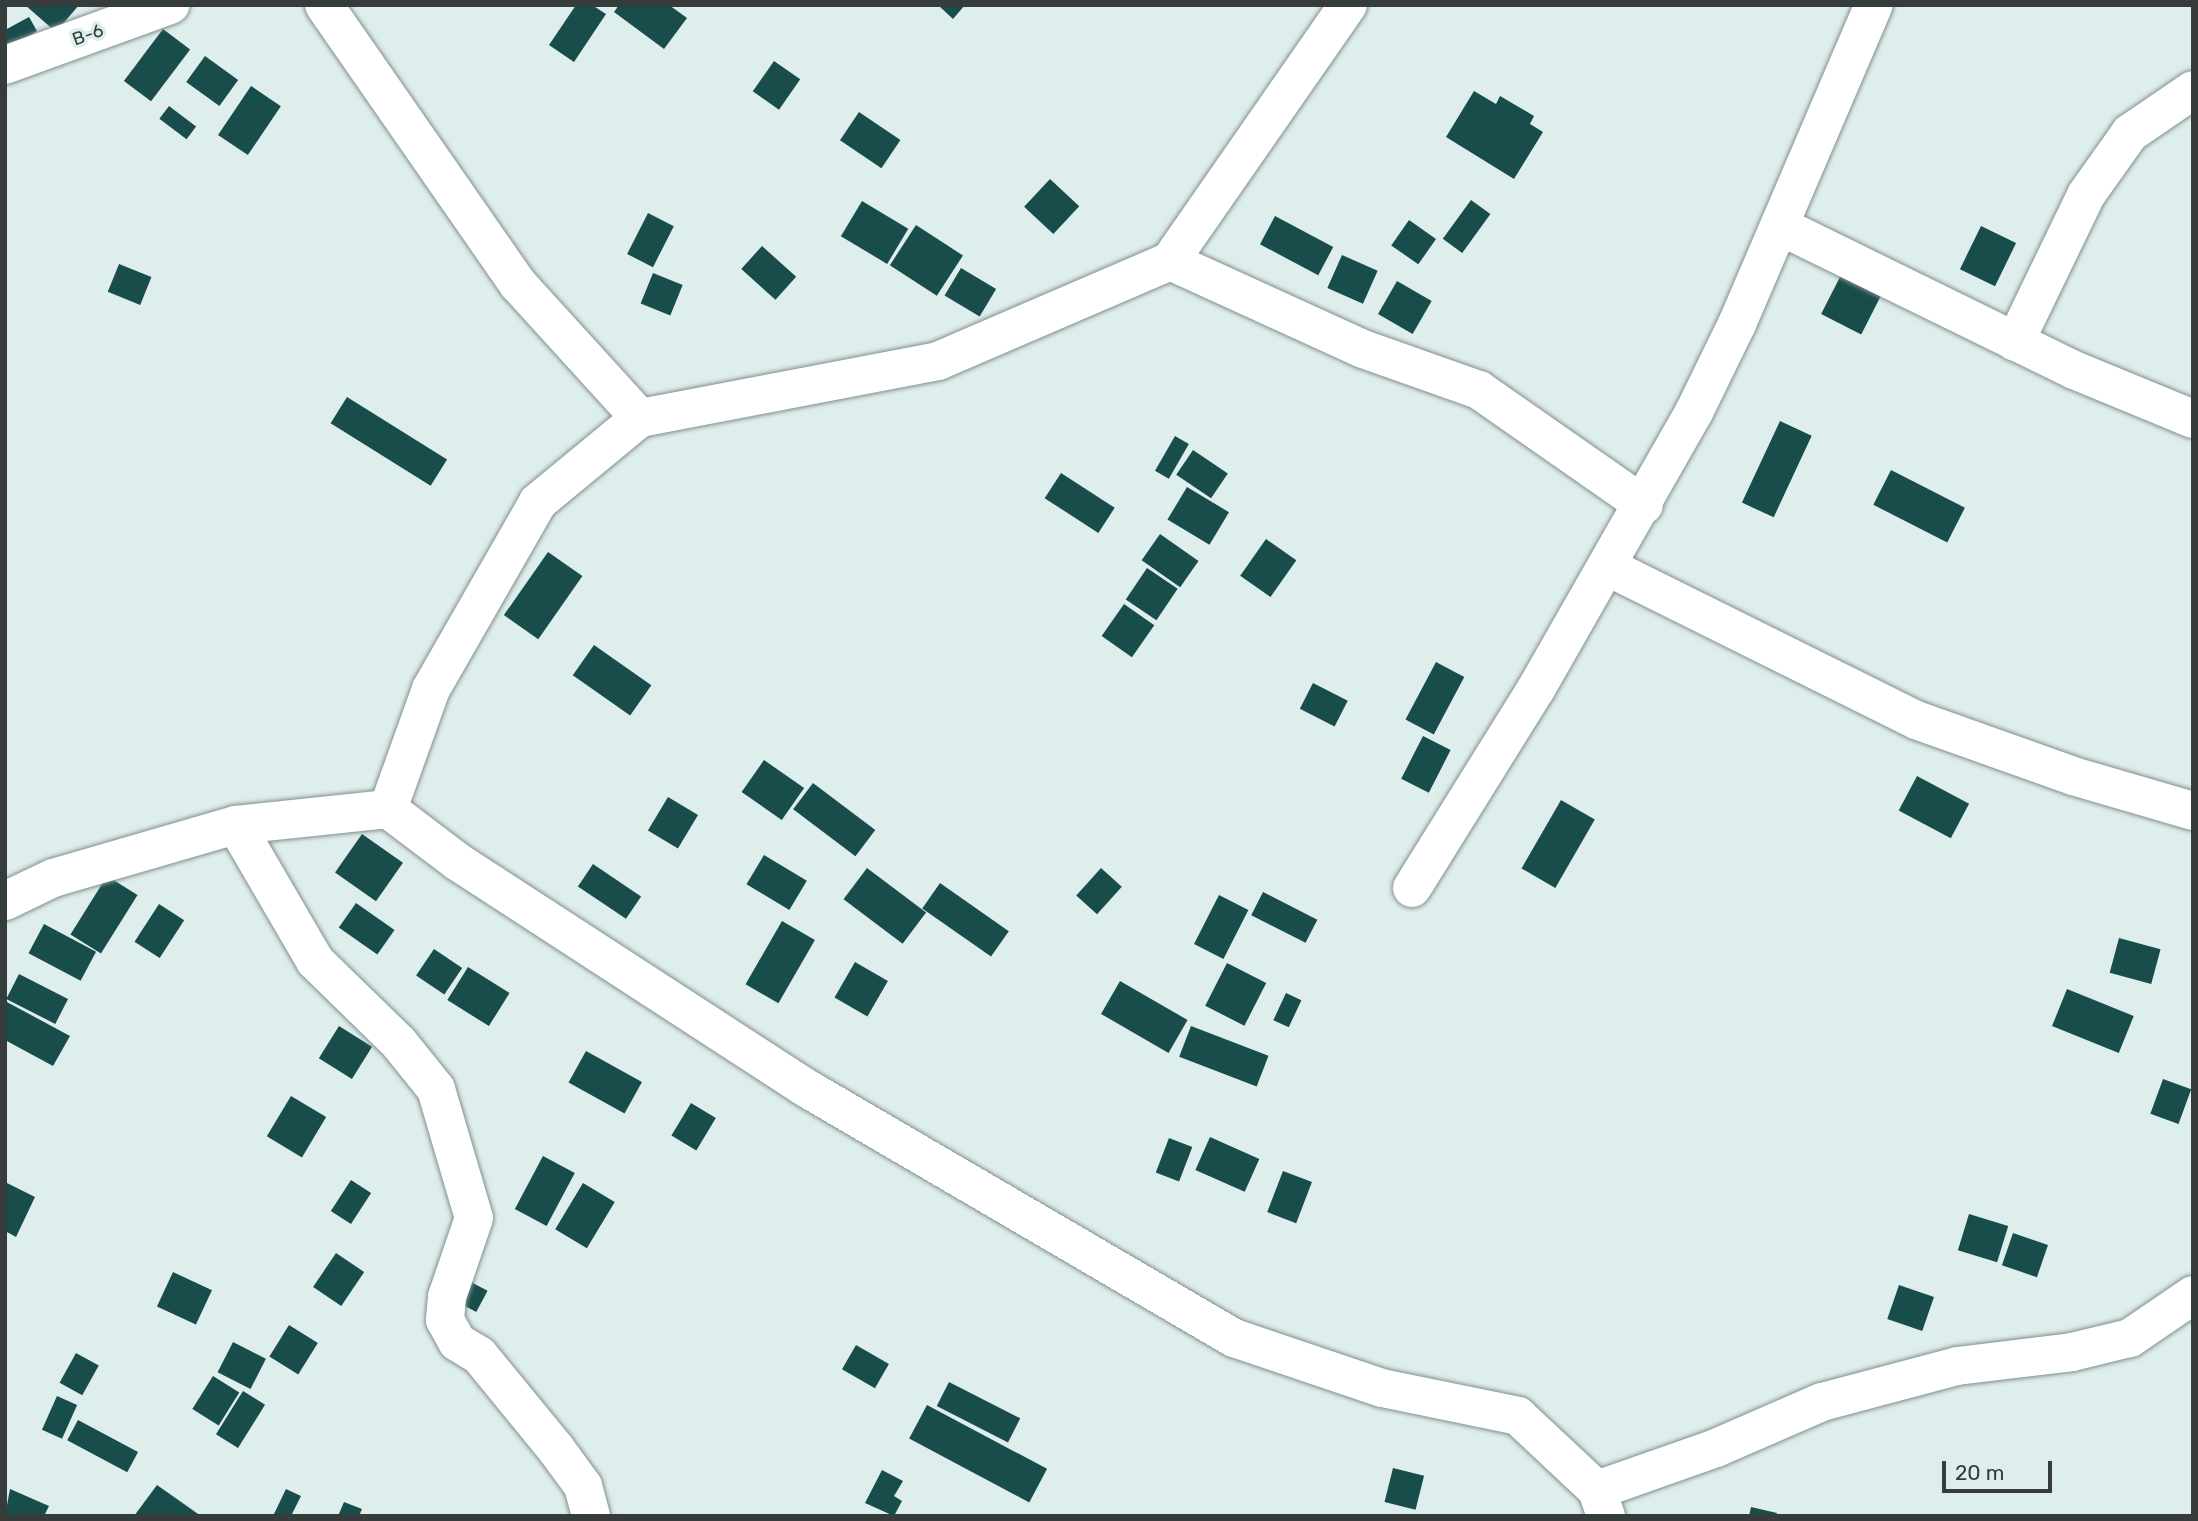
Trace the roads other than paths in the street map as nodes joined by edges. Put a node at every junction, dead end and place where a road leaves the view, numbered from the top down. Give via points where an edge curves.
1 (170, 5) edge
2 (324, 5) edge
3 (1348, 5) edge
4 (1874, 5) edge
5 (5, 65) edge
6 (2193, 90) edge
7 (1780, 226) junction
8 (1170, 261) junction
9 (2015, 342) junction
10 (640, 418) junction
11 (2193, 419) edge
12 (1644, 505) junction
13 (1608, 567) junction
14 (387, 809) junction
15 (2193, 811) edge
16 (236, 825) junction
17 (1412, 888) dead end
18 (5, 901) edge
19 (2193, 1295) edge
20 (1601, 1503) edge
21 (591, 1516) edge

1 - 5 street, B-6
2 - 10 street via 518,284
3 - 8 street
4 - 7 street
6 - 9 street via 2130,133 2086,195
7 - 9 street
7 - 12 street via 1706,387
8 - 10 street via 938,361
8 - 12 street via 1363,349 1479,390
9 - 11 street
10 - 14 street via 538,502 431,689
12 - 13 street
13 - 15 street via 1916,720 2073,776
13 - 17 street
14 - 16 street
14 - 20 street via 458,862 806,1088 1093,1260 1234,1338 1382,1388 1518,1416
16 - 18 street via 53,878
16 - 21 street via 315,961 399,1043 436,1089 474,1218 447,1297 445,1320 457,1342 479,1355 556,1449 583,1486
19 - 20 street via 2130,1338 2072,1352 1957,1366 1822,1402

